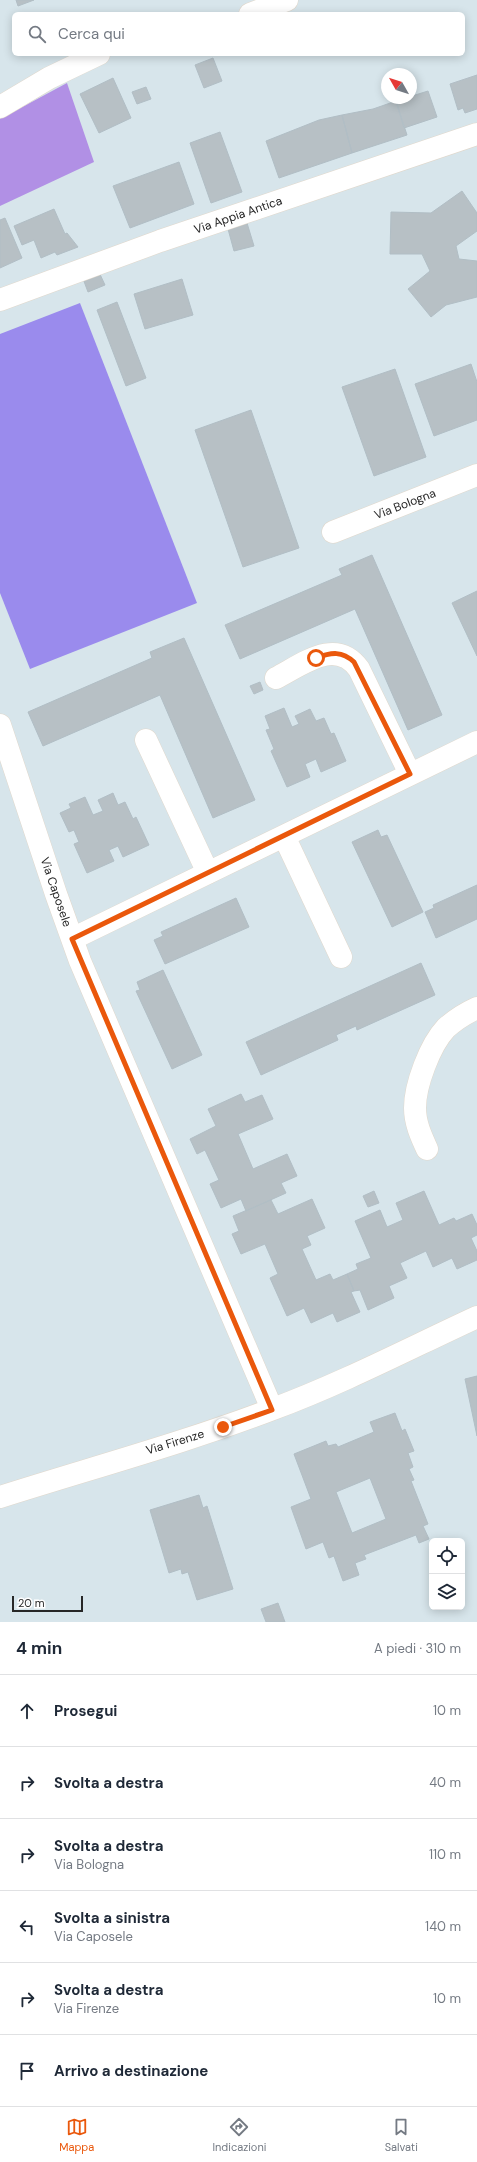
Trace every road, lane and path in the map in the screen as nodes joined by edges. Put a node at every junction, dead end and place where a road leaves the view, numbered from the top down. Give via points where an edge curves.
1 (287, 0) edge
2 (255, 12) edge
3 (95, 56) edge
4 (0, 108) edge
5 (477, 134) edge
6 (0, 300) edge
7 (477, 475) edge
8 (333, 532) dead end
9 (276, 678) dead end
10 (0, 725) edge
11 (146, 740) dead end
12 (477, 742) edge
13 (410, 774) junction
14 (284, 836) junction
15 (208, 873) junction
16 (72, 939) junction
17 (342, 957) dead end
18 (477, 1008) edge
19 (427, 1149) dead end
20 (477, 1317) edge
21 (272, 1410) junction
22 (0, 1497) edge

1 - 2 street
3 - 4 street via 49,78
5 - 6 street, Via Appia Antica via 160,241
7 - 8 street, Via Bologna
9 - 13 street via 325,654 341,653 348,657 359,669
10 - 16 street, Via Caposele
11 - 15 street
12 - 13 street
13 - 14 street
14 - 15 street
14 - 17 street
15 - 16 street
16 - 21 street, Via Caposele
18 - 19 street via 454,1021 440,1036 420,1080 416,1114 421,1137
20 - 21 street, Via Firenze
21 - 22 street, Via Firenze

